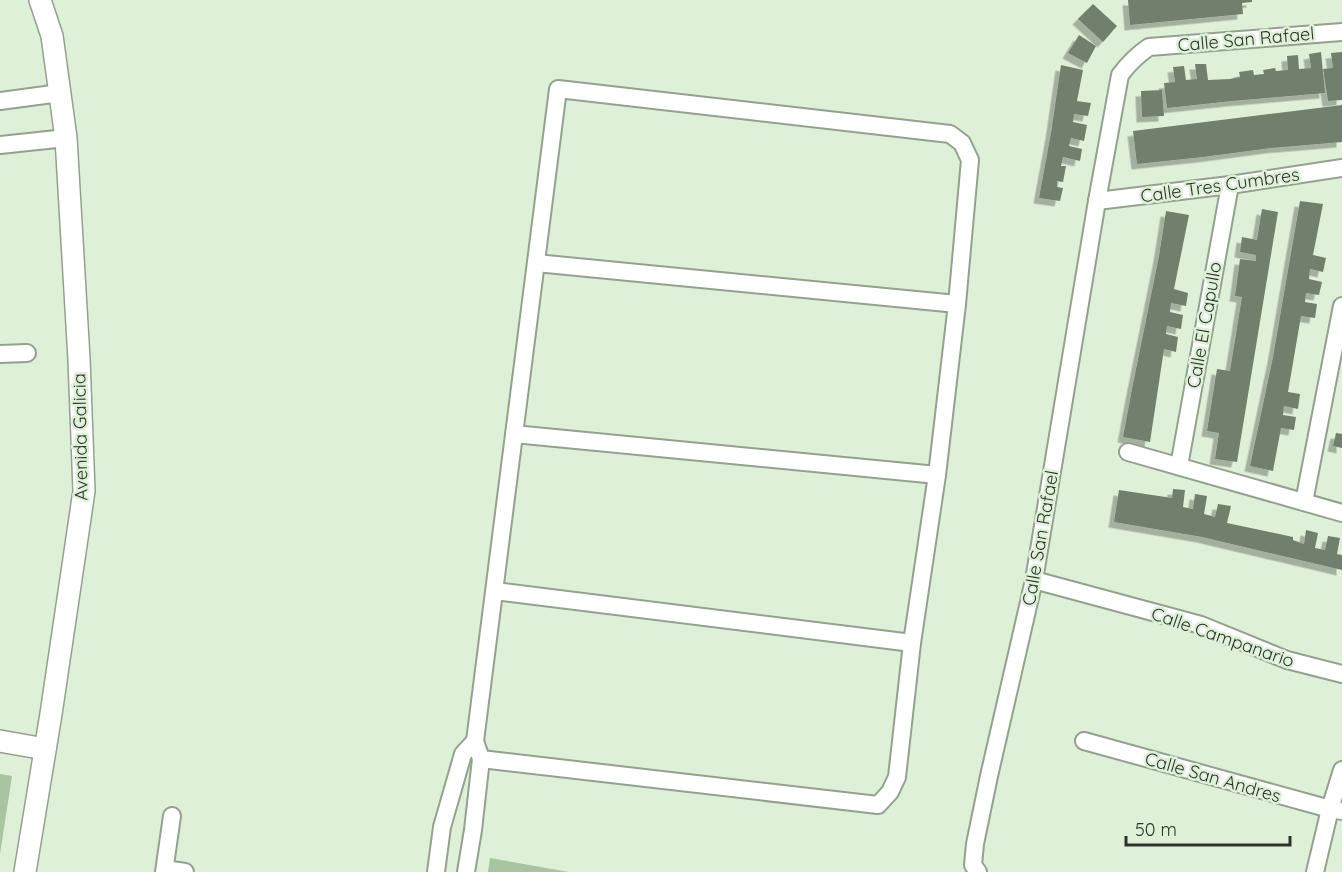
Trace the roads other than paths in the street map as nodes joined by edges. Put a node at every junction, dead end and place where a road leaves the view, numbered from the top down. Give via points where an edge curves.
1 (40, 0) edge
2 (1342, 32) edge
3 (60, 93) junction
4 (0, 101) edge
5 (66, 138) junction
6 (0, 145) edge
7 (1342, 168) edge
8 (1230, 185) junction
9 (1097, 201) junction
10 (536, 263) junction
11 (957, 304) junction
12 (1342, 306) edge
13 (27, 353) dead end
14 (0, 354) edge
15 (514, 434) junction
16 (1128, 452) dead end
17 (1179, 466) junction
18 (937, 476) junction
19 (1304, 502) junction
20 (1342, 513) edge
21 (1034, 580) junction
22 (495, 591) junction
23 (912, 643) junction
24 (1342, 674) edge
25 (0, 741) edge
26 (475, 741) junction
27 (1084, 741) dead end
28 (45, 749) junction
29 (481, 759) junction
30 (1342, 770) edge
31 (1336, 810) edge
32 (172, 816) dead end
33 (165, 870) edge
34 (25, 872) edge
35 (185, 872) edge
36 (436, 872) edge
37 (466, 872) edge
38 (978, 872) edge
39 (1316, 872) edge

1 - 3 street, Avenida Galicia via 52,36
2 - 9 street, Calle San Rafael via 1149,47 1120,75
3 - 4 street
3 - 5 street, Avenida Galicia
5 - 6 street
5 - 28 street, Avenida Galicia via 84,491
7 - 8 street, Calle Tres Cumbres
8 - 9 street, Calle Tres Cumbres
8 - 17 street, Calle El Capullo
9 - 21 street, Calle San Rafael
10 - 11 street
10 - 11 street via 558,89 950,134 962,143 970,160
10 - 15 street
11 - 18 street
12 - 19 street
13 - 14 street
15 - 18 street
15 - 22 street
16 - 17 street
17 - 19 street
18 - 23 street
19 - 20 street
21 - 24 street, Calle Campanario via 1201,625 1287,660
21 - 38 street, Calle San Rafael via 975,844 973,865
22 - 23 street
22 - 26 street
23 - 29 street via 897,777 878,805
25 - 28 street
26 - 29 street
26 - 36 street via 463,754 442,827
27 - 31 street, Calle San Andres
28 - 34 street, Avenida Galicia
29 - 37 street
30 - 31 street
31 - 39 street
32 - 33 street
33 - 35 street

